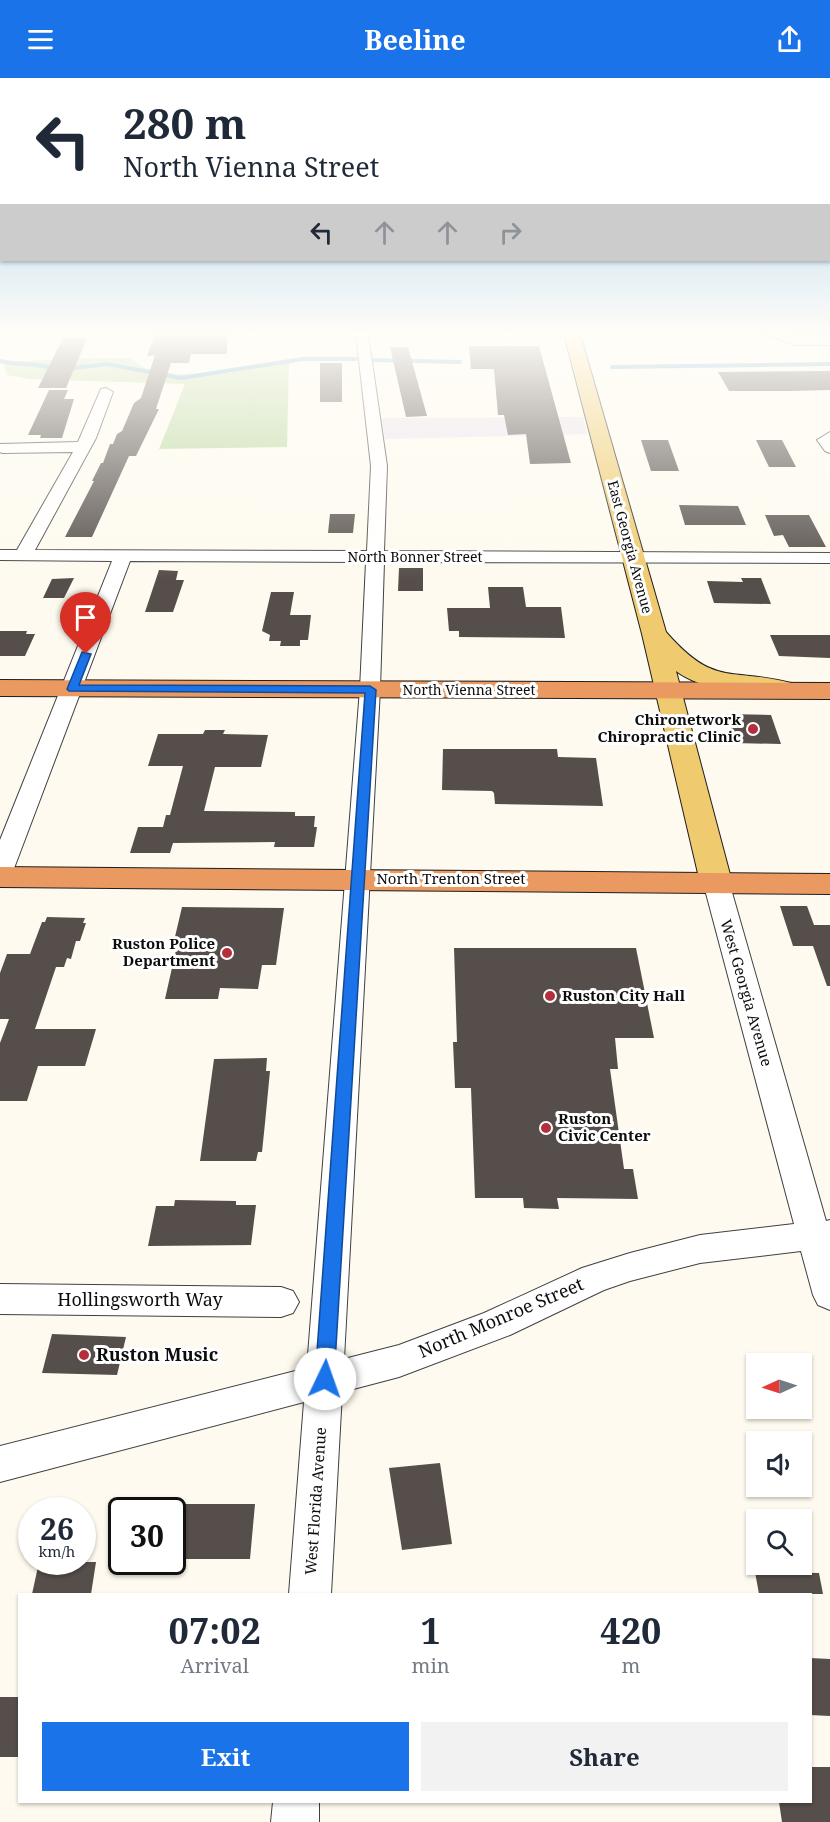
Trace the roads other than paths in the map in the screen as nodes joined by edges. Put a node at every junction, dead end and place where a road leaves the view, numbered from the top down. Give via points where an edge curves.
1 (96, 415) edge
2 (372, 415) edge
3 (594, 415) edge
4 (830, 437) edge
5 (83, 447) junction
6 (2, 448) dead end
7 (830, 448) edge
8 (0, 555) edge
9 (23, 555) junction
10 (123, 555) junction
11 (376, 556) junction
12 (633, 557) junction
13 (830, 558) edge
14 (654, 634) junction
15 (0, 688) edge
16 (73, 689) junction
17 (370, 690) junction
18 (667, 690) junction
19 (828, 691) edge
20 (0, 871) edge
21 (0, 877) edge
22 (358, 878) junction
23 (716, 882) junction
24 (830, 884) edge
25 (822, 1235) edge
26 (830, 1295) edge
27 (0, 1299) edge
28 (280, 1302) dead end
29 (325, 1379) junction
30 (0, 1464) edge
31 (309, 1593) edge
32 (296, 1803) edge
33 (295, 1822) edge

1 - 5 street
2 - 11 street, West Florida Avenue via 379,466
3 - 12 main road, East Georgia Avenue
4 - 7 street via 825,440
5 - 6 street
5 - 9 street
8 - 9 street, North Bonner Street
9 - 10 street, North Bonner Street
10 - 11 street, North Bonner Street
10 - 16 street
11 - 12 street, North Bonner Street
11 - 17 street, West Florida Avenue
12 - 13 street, North Bonner Street
12 - 14 main road, East Georgia Avenue
14 - 18 main road, East Georgia Avenue
14 - 19 main road via 674,657 704,676 759,686
15 - 16 highway, North Vienna Street
16 - 17 highway, North Vienna Street
16 - 20 street
17 - 18 highway, North Vienna Street
17 - 22 street, West Florida Avenue
18 - 19 highway, North Vienna Street
18 - 23 main road, West Georgia Avenue
21 - 22 highway, North Trenton Street
22 - 23 highway, North Trenton Street
22 - 29 street, West Florida Avenue
23 - 24 highway, North Trenton Street
23 - 25 street, West Georgia Avenue via 750,1015
25 - 26 street, West Georgia Avenue
25 - 29 street, North Monroe Street via 700,1249 630,1267 594,1278 439,1348
27 - 28 street, Hollingsworth Way
29 - 30 street, North Monroe Street
29 - 31 street, West Florida Avenue
32 - 33 street

